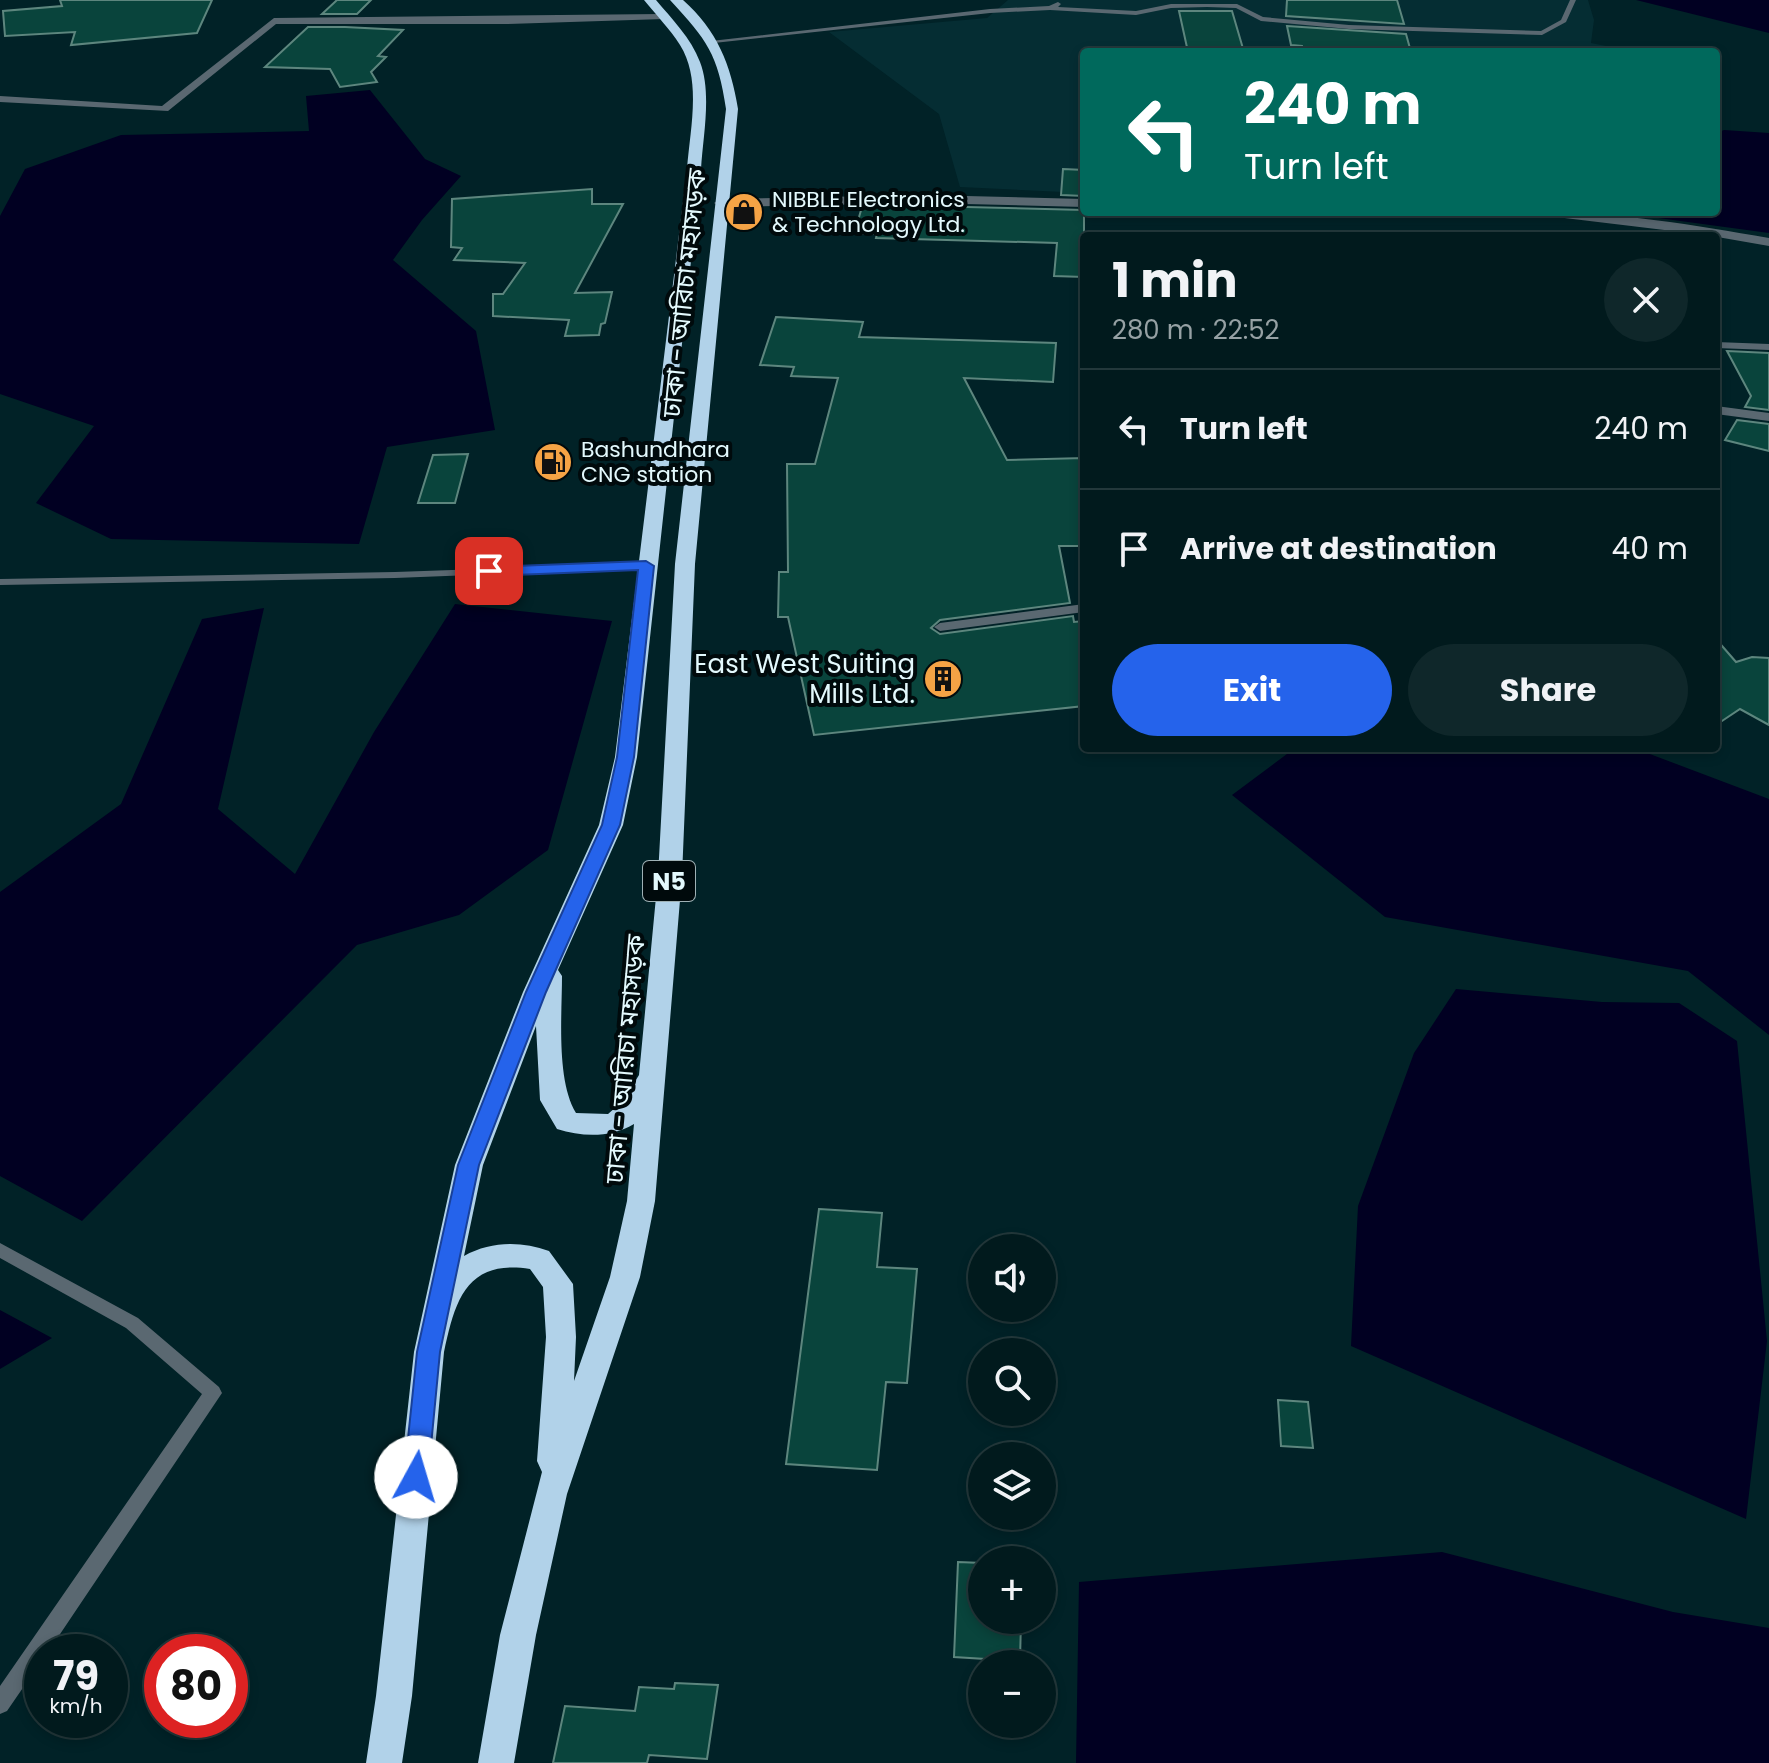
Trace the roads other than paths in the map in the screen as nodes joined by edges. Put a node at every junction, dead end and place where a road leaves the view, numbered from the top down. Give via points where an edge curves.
1 (634, 0) edge
2 (1066, 0) edge
3 (1573, 0) edge
4 (661, 7) edge
5 (694, 8) edge
6 (1050, 8) junction
7 (714, 41) junction
8 (0, 99) edge
9 (720, 203) junction
10 (1080, 203) edge
11 (1581, 216) edge
12 (1712, 232) edge
13 (1720, 233) edge
14 (1769, 242) edge
15 (1720, 345) edge
16 (1769, 347) edge
17 (1720, 411) edge
18 (1769, 417) edge
19 (646, 566) junction
20 (0, 582) edge
21 (1080, 609) edge
22 (940, 627) dead end
23 (549, 963) junction
24 (653, 1066) junction
25 (0, 1250) edge
26 (439, 1303) junction
27 (551, 1494) junction
28 (0, 1704) edge
29 (384, 1763) edge
30 (496, 1763) edge

1 - 4 highway
2 - 6 lane
3 - 6 lane via 1564,21 1542,33 1261,19 1237,6 1171,6 1136,13
4 - 5 highway, ঢাকা - আরিচা মহাসড়ক / N5
4 - 8 street via 507,21 274,21 164,109
4 - 19 highway via 695,63 699,85 694,169
5 - 7 highway, ঢাকা - আরিচা মহাসড়ক / N5
6 - 7 lane
7 - 9 highway, ঢাকা - আরিচা মহাসড়ক / N5 via 732,109
9 - 10 street
9 - 24 highway, ঢাকা - আরিচা মহাসড়ক / N5 via 685,564 670,876
11 - 12 street
13 - 14 street
15 - 16 lane
17 - 18 street
19 - 20 lane
19 - 23 highway via 626,757 611,825
21 - 22 lane
23 - 24 highway via 554,1100 567,1122 596,1127 620,1122 638,1105
23 - 26 highway via 469,1165
24 - 27 highway, ঢাকা - আরিচা মহাসড়ক / N5 via 641,1201 625,1277
25 - 28 lane via 132,1323 213,1393
26 - 27 highway via 460,1274 486,1256 539,1259 558,1284 561,1337
26 - 29 highway via 429,1352
27 - 30 highway, ঢাকা - আরিচা মহাসড়ক / N5 via 518,1635

